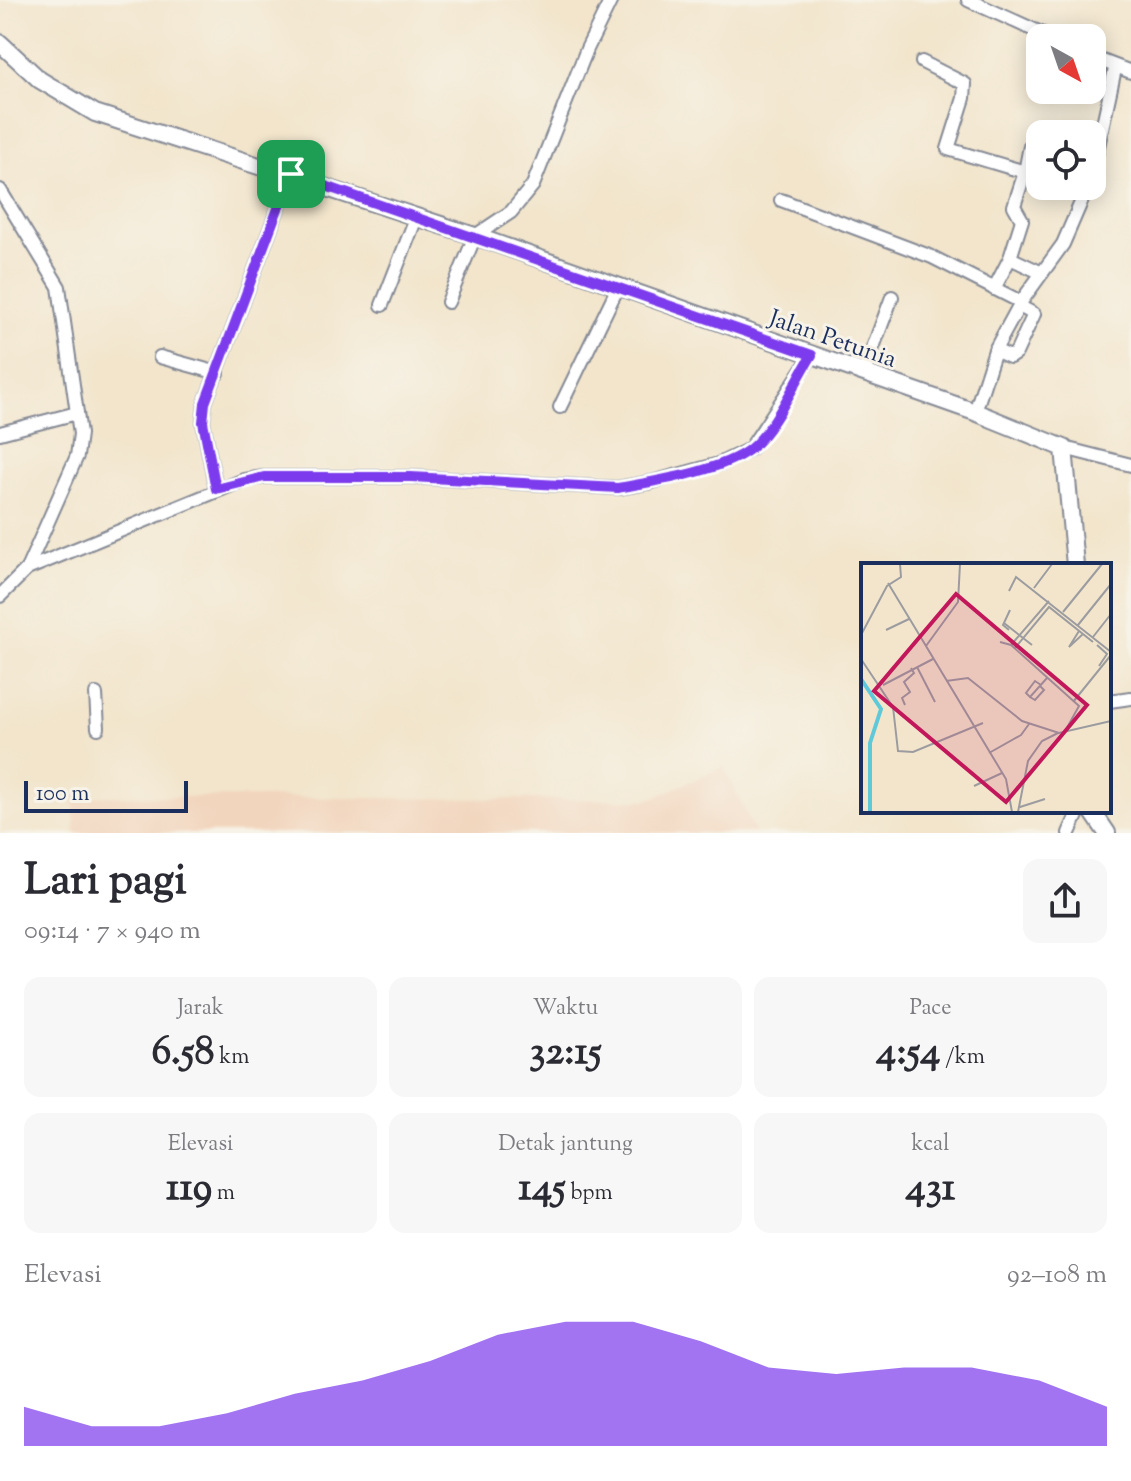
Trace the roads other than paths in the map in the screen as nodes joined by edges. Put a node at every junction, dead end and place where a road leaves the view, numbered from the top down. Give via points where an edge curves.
1 (611, 0) edge
2 (968, 0) edge
3 (1026, 26) edge
4 (0, 43) edge
5 (922, 62) dead end
6 (1106, 64) edge
7 (1115, 69) junction
8 (1131, 72) edge
9 (1104, 120) edge
10 (1026, 167) edge
11 (1025, 172) junction
12 (291, 174) junction
13 (0, 190) edge
14 (781, 200) dead end
15 (1082, 200) edge
16 (416, 218) junction
17 (475, 236) junction
18 (1010, 258) junction
19 (1042, 273) junction
20 (617, 289) junction
21 (994, 289) junction
22 (892, 297) dead end
23 (448, 302) dead end
24 (1020, 304) junction
25 (382, 305) dead end
26 (995, 350) junction
27 (812, 355) junction
28 (160, 357) dead end
29 (218, 373) junction
30 (863, 374) junction
31 (560, 407) dead end
32 (975, 412) junction
33 (77, 413) junction
34 (0, 433) edge
35 (1064, 448) junction
36 (1131, 465) edge
37 (216, 489) junction
38 (1075, 563) edge
39 (27, 569) junction
40 (0, 596) edge
41 (96, 694) dead end
42 (1131, 698) edge
43 (1111, 701) edge
44 (98, 728) dead end
45 (1078, 813) edge
46 (1093, 813) edge
47 (1069, 833) edge
48 (1107, 833) edge

1 - 17 street via 533,185 511,212
2 - 3 street
4 - 12 street, Jalan Petunia via 40,80 95,113
5 - 11 street via 965,84 948,149
6 - 7 street
7 - 8 street
7 - 9 street
10 - 11 street
11 - 18 street via 1014,202 1022,220
12 - 16 street, Jalan Petunia
12 - 29 street
13 - 33 street via 59,287
14 - 21 street via 932,257
15 - 19 street via 1063,244
16 - 17 street, Jalan Petunia
16 - 25 street
17 - 20 street, Jalan Petunia
17 - 23 street
18 - 19 street
18 - 21 street
19 - 24 street
20 - 27 street, Jalan Petunia
20 - 31 street
21 - 24 street
22 - 30 street
24 - 26 street
24 - 26 street via 1034,314 1016,353 1010,357
26 - 32 street
27 - 30 street, Jalan Petunia
27 - 37 street via 750,449 719,464 652,482 618,488 411,477 264,477
28 - 29 street
29 - 37 street via 203,422
30 - 32 street, Jalan Petunia
32 - 35 street, Jalan Petunia
33 - 34 street
33 - 39 street via 77,456
35 - 36 street
35 - 38 street
37 - 39 street
39 - 40 street
41 - 44 street
42 - 43 street
45 - 47 street
46 - 48 street

